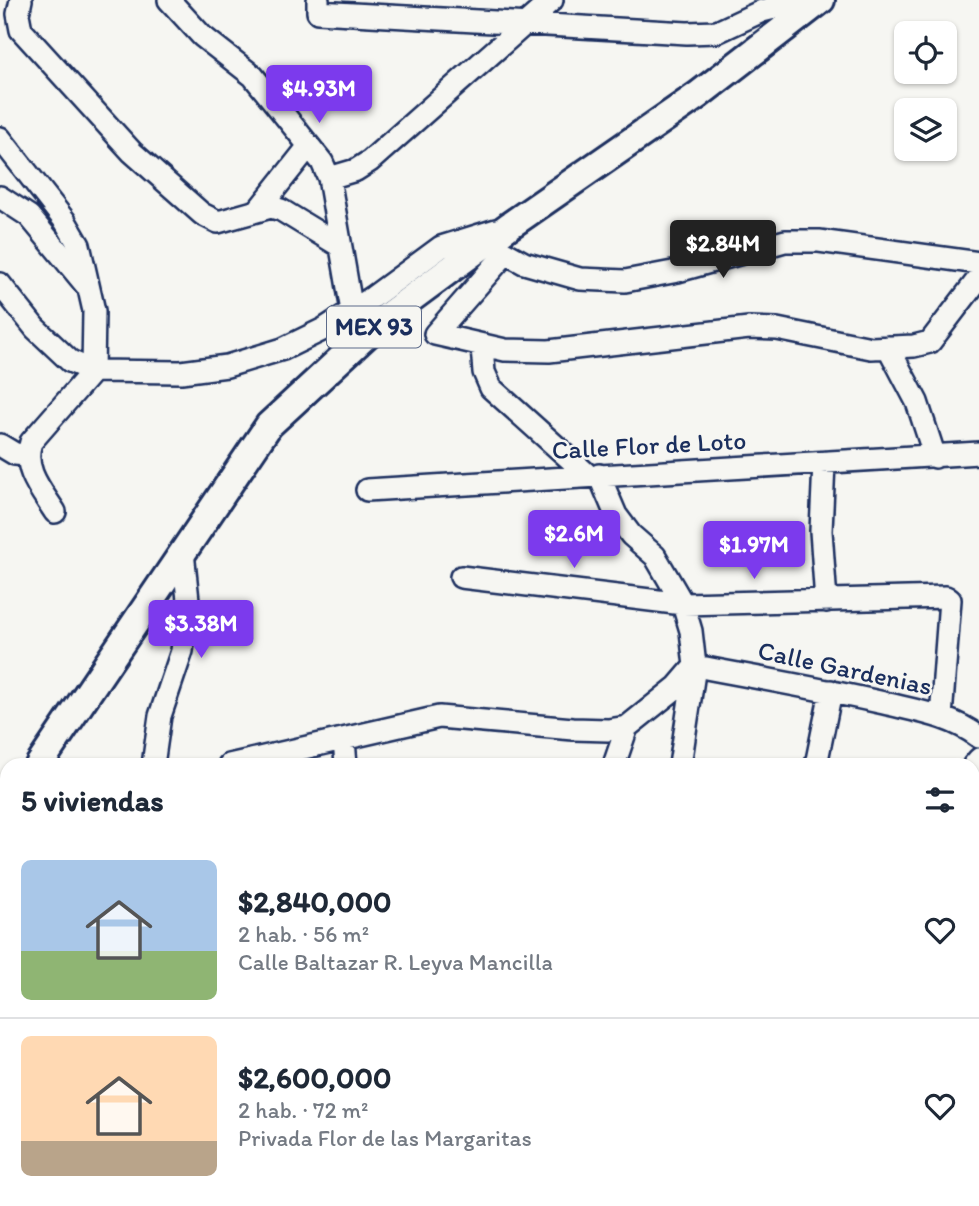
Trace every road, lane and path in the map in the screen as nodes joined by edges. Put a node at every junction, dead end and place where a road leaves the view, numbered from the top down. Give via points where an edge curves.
1 (21, 0) edge
2 (169, 0) edge
3 (552, 0) edge
4 (806, 0) edge
5 (821, 0) edge
6 (318, 6) edge
7 (525, 24) junction
8 (0, 138) edge
9 (309, 145) junction
10 (329, 178) junction
11 (0, 197) edge
12 (259, 209) junction
13 (509, 226) junction
14 (340, 246) junction
15 (497, 248) junction
16 (979, 262) edge
17 (979, 278) edge
18 (0, 284) edge
19 (90, 290) junction
20 (379, 307) junction
21 (352, 311) junction
22 (482, 347) junction
23 (888, 347) junction
24 (93, 371) junction
25 (0, 445) edge
26 (979, 453) edge
27 (27, 456) junction
28 (935, 457) junction
29 (824, 463) junction
30 (594, 476) junction
31 (367, 490) dead end
32 (55, 512) dead end
33 (183, 552) junction
34 (461, 577) dead end
35 (826, 601) junction
36 (683, 604) junction
37 (695, 666) junction
38 (831, 691) junction
39 (941, 717) junction
40 (626, 727) junction
41 (979, 737) edge
42 (344, 740) junction
43 (44, 758) edge
44 (154, 758) edge
45 (261, 758) edge
46 (345, 758) edge
47 (616, 758) edge
48 (681, 758) edge
49 (817, 758) edge

1 - 12 street via 21,30 132,152 202,214 218,222
2 - 9 street via 201,36 253,76
3 - 7 street
4 - 7 street via 762,11 717,32
5 - 13 main road, MEX 93 via 698,95
6 - 7 street
7 - 10 street via 370,160 356,170
8 - 19 street via 65,220 79,245
9 - 10 street
9 - 12 street
10 - 14 street
11 - 19 street via 29,216
12 - 14 street via 281,210
13 - 15 main road, MEX 93
13 - 20 street via 441,247
14 - 21 street
15 - 16 street via 524,263 580,279 625,281 785,241 819,241
15 - 20 main road, MEX 93
15 - 22 street via 435,334
17 - 23 street via 930,342
18 - 24 street via 35,328 71,361
19 - 24 street
20 - 21 street
20 - 33 main road, MEX 93 via 269,425
21 - 24 street via 283,349 227,366 181,372
22 - 23 street via 549,351 749,328
22 - 30 street via 491,388
23 - 28 street via 917,402
24 - 27 street via 31,442
25 - 27 street
26 - 28 street, Calle Flor de Loto
27 - 32 street via 30,470
28 - 29 street, Calle Flor de Loto
29 - 30 street, Calle Flor de Loto
29 - 35 street via 821,531
30 - 31 street, Calle Flor de Loto
30 - 36 street via 631,536 655,556
33 - 43 main road, MEX 93
33 - 44 street via 188,600 182,651 160,716
34 - 36 street
35 - 36 street
35 - 39 street via 950,600
36 - 37 street
37 - 38 street, Calle Gardenias
37 - 40 street via 677,687
37 - 48 street
38 - 39 street, Calle Gardenias
38 - 49 street
39 - 41 street, Calle Gardenias
40 - 42 street via 573,729 439,717
40 - 47 street
42 - 45 street
42 - 46 street

